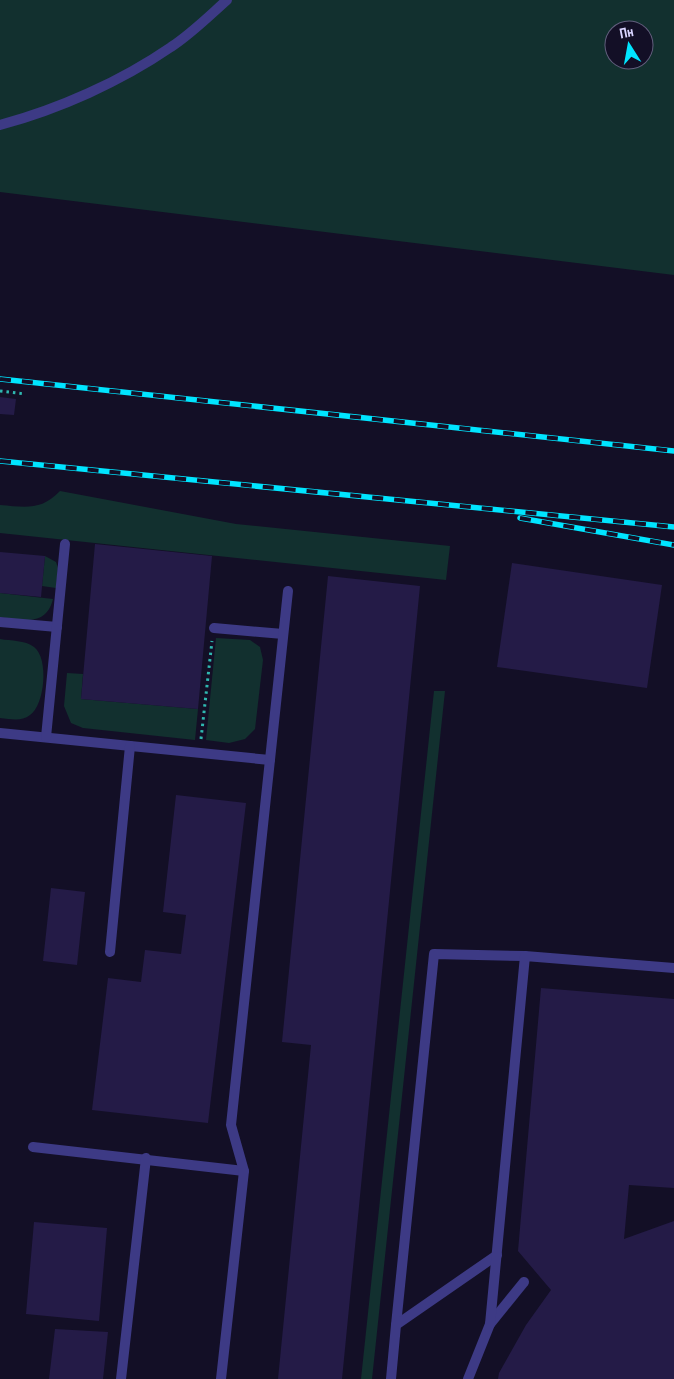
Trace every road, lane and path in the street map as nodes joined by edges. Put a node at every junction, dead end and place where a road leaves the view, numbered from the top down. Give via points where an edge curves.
1 (227, 0) edge
2 (0, 125) edge
3 (0, 391) edge
4 (25, 394) dead end
5 (65, 544) dead end
6 (288, 591) dead end
7 (0, 622) edge
8 (57, 627) junction
9 (214, 628) joint
10 (283, 634) junction
11 (0, 732) edge
12 (46, 737) junction
13 (130, 746) junction
14 (199, 753) junction
15 (270, 760) junction
16 (110, 952) dead end
17 (525, 956) junction
18 (674, 968) edge
19 (32, 1147) dead end
20 (146, 1158) junction
21 (244, 1171) junction
22 (497, 1255) junction
23 (524, 1282) dead end
24 (490, 1324) junction
25 (396, 1325) junction
26 (121, 1379) edge
27 (221, 1379) edge
28 (391, 1379) edge
29 (468, 1379) edge

1 - 2 lane via 172,47 111,82 27,118
3 - 4 path
5 - 8 lane
6 - 10 lane
7 - 8 lane
8 - 12 lane
9 - 10 lane
9 - 14 path
10 - 15 lane
11 - 12 lane
12 - 13 lane
13 - 14 lane
13 - 16 lane
14 - 15 lane
15 - 21 lane via 231,1125
17 - 18 lane
17 - 22 lane
17 - 25 lane via 434,954
19 - 20 lane
20 - 21 lane
20 - 26 lane
21 - 27 lane
22 - 24 lane
22 - 25 lane
23 - 24 lane
24 - 29 lane
25 - 28 lane

